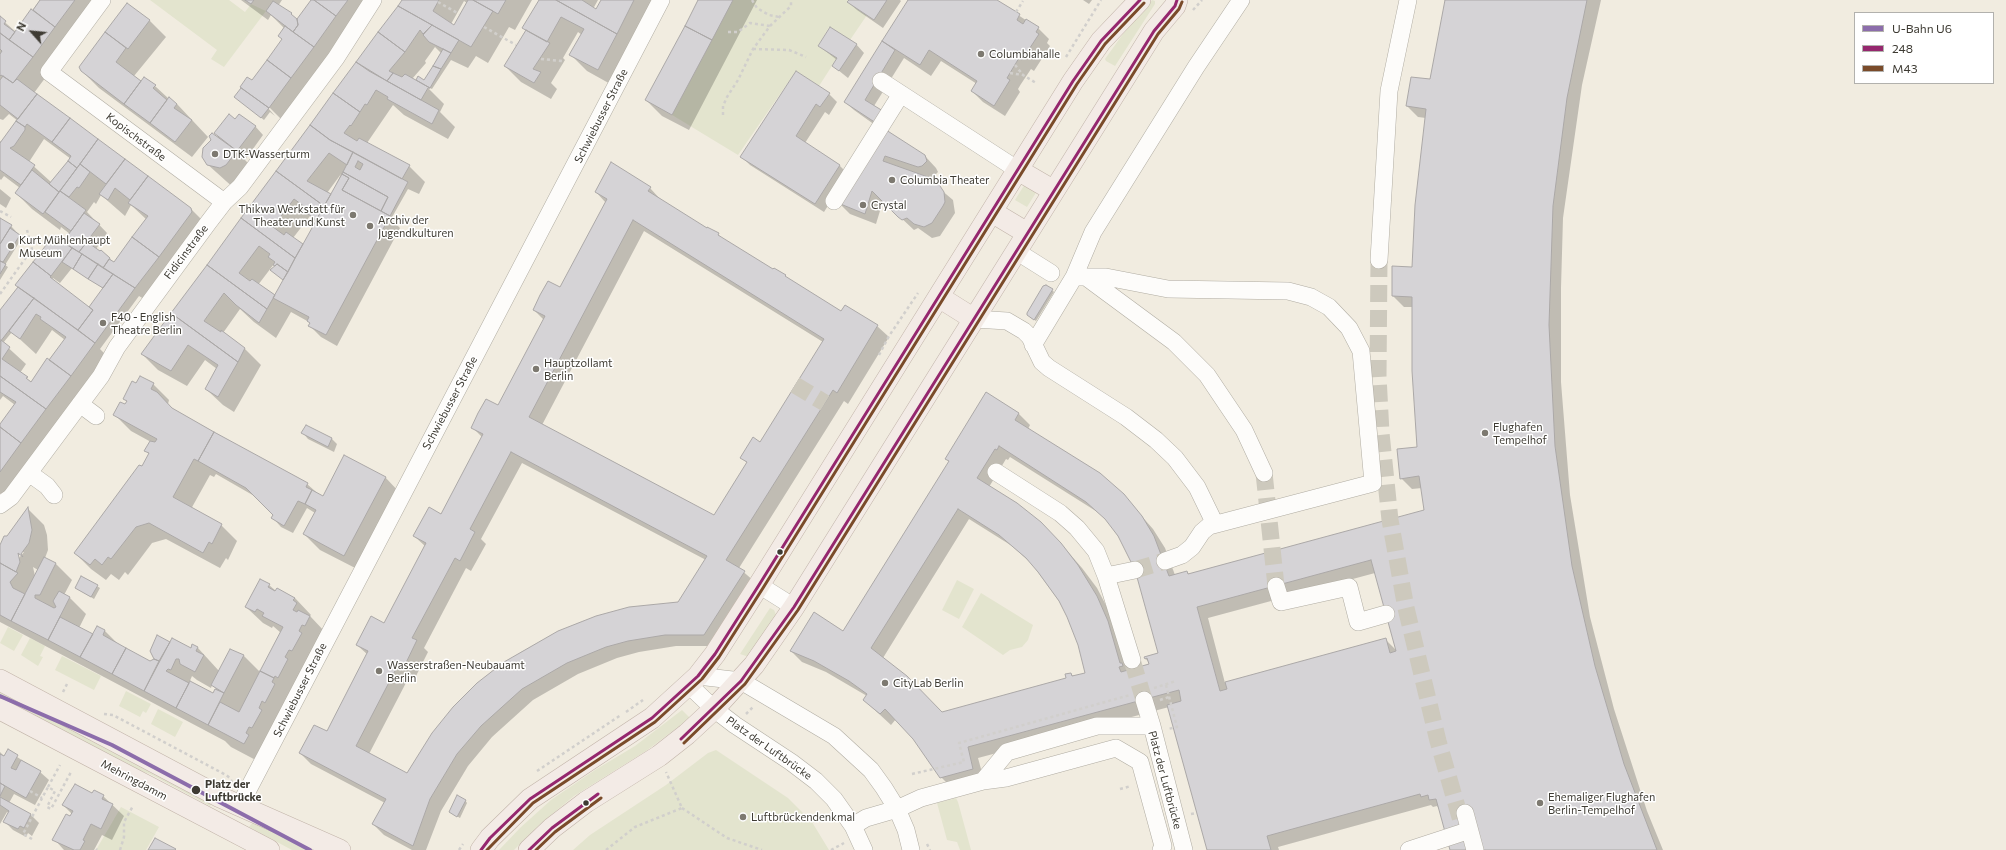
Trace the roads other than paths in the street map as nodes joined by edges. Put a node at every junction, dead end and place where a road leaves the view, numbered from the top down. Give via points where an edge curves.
1 (102, 0) edge
2 (373, 0) edge
3 (661, 0) edge
4 (1140, 0) edge
5 (1177, 0) edge
6 (1241, 0) edge
7 (1408, 0) edge
8 (881, 81) dead end
9 (901, 94) junction
10 (1018, 170) junction
11 (1054, 191) junction
12 (834, 201) dead end
13 (224, 202) junction
14 (992, 212) junction
15 (1027, 234) junction
16 (1016, 252) junction
17 (1379, 260) tunnel mouth
18 (1051, 273) dead end
19 (1080, 277) junction
20 (938, 297) junction
21 (974, 319) junction
22 (1033, 345) junction
23 (80, 404) junction
24 (96, 416) dead end
25 (996, 472) dead end
26 (28, 473) junction
27 (1264, 473) tunnel mouth
28 (54, 495) dead end
29 (0, 505) edge
30 (1215, 524) junction
31 (1165, 562) tunnel mouth
32 (1134, 570) tunnel mouth
33 (1106, 576) junction
34 (759, 585) junction
35 (1276, 586) tunnel mouth
36 (794, 607) junction
37 (1386, 614) dead end
38 (1132, 660) tunnel mouth
39 (0, 680) edge
40 (694, 681) junction
41 (741, 682) junction
42 (1144, 694) tunnel mouth
43 (0, 708) edge
44 (714, 709) junction
45 (1152, 726) junction
46 (983, 781) junction
47 (240, 805) junction
48 (897, 809) junction
49 (1465, 813) tunnel mouth
50 (853, 826) junction
51 (227, 827) junction
52 (1464, 832) dead end
53 (269, 850) edge
54 (340, 850) edge
55 (481, 850) edge
56 (529, 850) edge
57 (864, 850) edge
58 (911, 850) edge
59 (1161, 850) edge
60 (1184, 850) edge
61 (1408, 850) edge
62 (1475, 850) edge

1 - 13 street, Kopischstraße via 49,72
2 - 13 street, Fidicinstraße via 336,58 240,186
3 - 47 street, Schwiebusser Straße
4 - 10 main road via 1101,41
5 - 11 main road, Platz der Luftbrücke via 1142,49
6 - 19 street via 1093,232
7 - 17 street via 1389,91
8 - 9 street
9 - 10 street
9 - 12 street
10 - 11 main road
10 - 14 main road
11 - 15 main road, Platz der Luftbrücke
13 - 23 street, Fidicinstraße via 126,334 101,376
14 - 15 main road
14 - 20 main road
15 - 16 main road, Platz der Luftbrücke
16 - 18 street
16 - 21 main road, Platz der Luftbrücke
19 - 22 street
19 - 27 street via 1174,342 1207,375 1244,430
19 - 30 street via 1106,276 1168,289 1288,291 1311,297 1329,307 1349,328 1361,351 1373,483
20 - 21 main road
20 - 34 main road
21 - 22 street via 1007,321 1024,331
21 - 36 main road, Platz der Luftbrücke
22 - 30 street via 1042,362 1049,368 1126,417 1175,458 1197,487
23 - 24 street
23 - 26 street, Fidicinstraße
25 - 33 street via 1044,502 1076,528 1096,551
26 - 28 street
26 - 29 street, Fidicinstraße via 11,497
30 - 31 street via 1205,528 1192,547
32 - 33 street
33 - 38 street
34 - 36 street
34 - 40 main road via 715,654
35 - 37 street via 1281,602 1349,587 1358,622
36 - 41 main road, Platz der Luftbrücke
39 - 47 main road via 220,797
40 - 41 street
40 - 44 street, Platz der Luftbrücke
40 - 55 main road via 652,718 530,799
41 - 44 main road, Platz der Luftbrücke
41 - 48 street via 834,736 871,770
42 - 45 street
43 - 51 main road, Mehringdamm via 203,817
44 - 50 street, Platz der Luftbrücke via 816,781 834,799
44 - 56 main road, Platz der Luftbrücke via 688,734 659,756 586,802 552,828
45 - 46 street, Platz der Luftbrücke via 1096,726 1007,752
45 - 60 street, Platz der Luftbrücke
46 - 48 street, Platz der Luftbrücke via 921,798
46 - 59 street, Platz der Luftbrücke via 1006,778 1116,748 1140,762 1163,846
47 - 51 main road
47 - 54 main road
48 - 50 street, Platz der Luftbrücke via 866,818
48 - 58 street
49 - 62 street
50 - 57 street, Platz der Luftbrücke
51 - 53 main road, Mehringdamm
52 - 61 street

